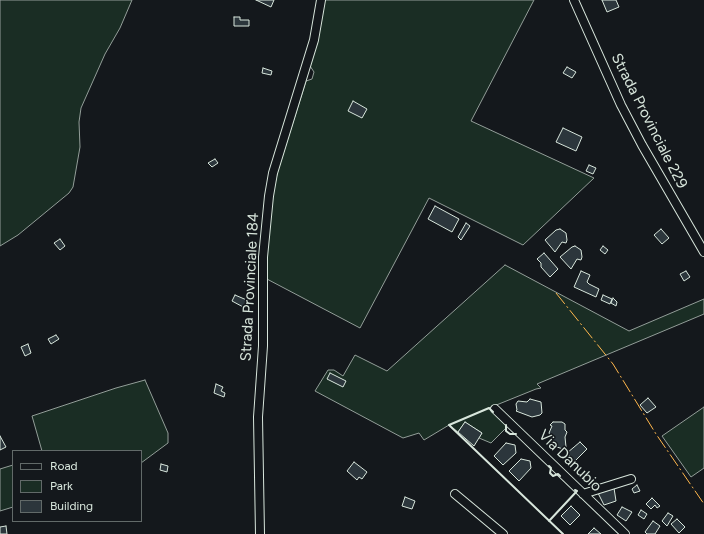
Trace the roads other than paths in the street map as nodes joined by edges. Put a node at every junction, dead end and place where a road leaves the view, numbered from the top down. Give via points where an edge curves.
1 (321, 0) edge
2 (574, 0) edge
3 (704, 252) edge
4 (495, 409) dead end
5 (630, 479) dead end
6 (455, 494) dead end
7 (583, 494) junction
8 (260, 534) edge
9 (503, 534) edge
10 (625, 534) edge

1 - 8 street, Strada Provinciale 184 via 314,40 273,173 269,196 263,257 263,346 258,417
2 - 3 street, Strada Provinciale 229 via 625,112
4 - 7 street, Via Danubio
5 - 7 street
6 - 9 street
7 - 10 street, Via Danubio

